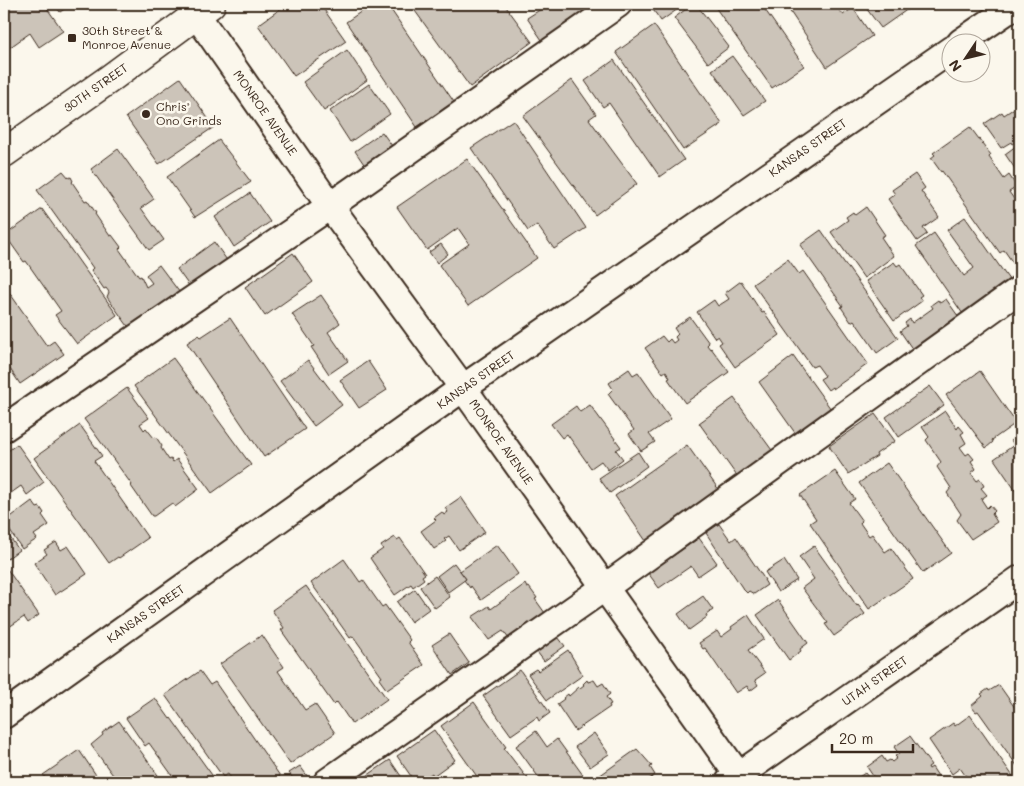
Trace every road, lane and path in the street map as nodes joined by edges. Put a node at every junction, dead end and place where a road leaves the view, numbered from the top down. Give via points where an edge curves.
1 (618, 4) edge
2 (1017, 4) edge
3 (199, 7) edge
4 (976, 32) edge
5 (942, 56) edge
6 (4, 153) edge
7 (330, 206) junction
8 (1020, 289) edge
9 (463, 388) junction
10 (4, 428) edge
11 (1020, 580) edge
12 (604, 588) junction
13 (4, 715) edge
14 (737, 780) edge
15 (327, 782) edge

1 - 7 street
2 - 4 street
3 - 6 main road, 30TH STREET via 108,80
3 - 7 street, MONROE AVENUE
5 - 9 street, KANSAS STREET
7 - 9 street, MONROE AVENUE
7 - 10 street
8 - 12 street
9 - 12 street, MONROE AVENUE
9 - 13 street, KANSAS STREET
11 - 14 street, UTAH STREET
12 - 14 street, MONROE AVENUE
12 - 15 street

